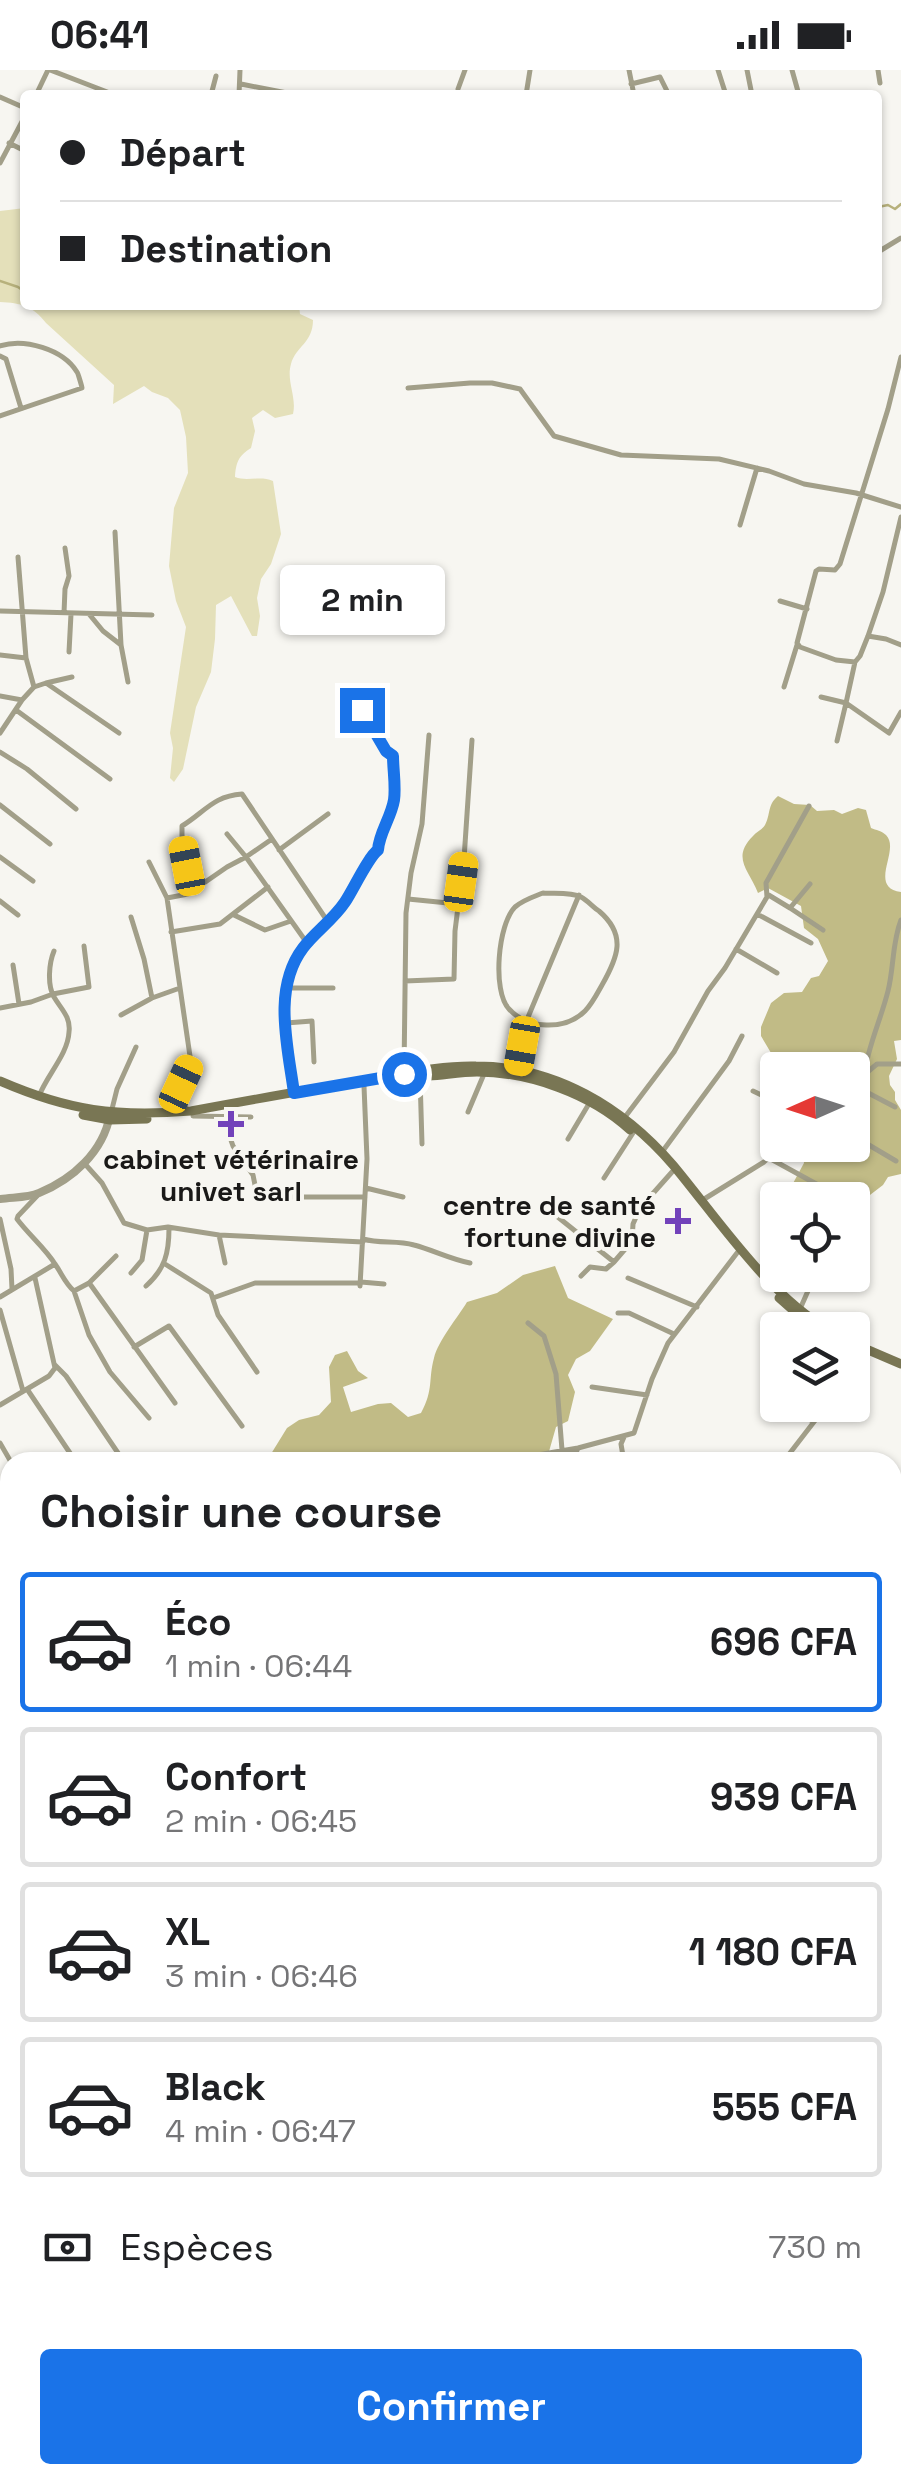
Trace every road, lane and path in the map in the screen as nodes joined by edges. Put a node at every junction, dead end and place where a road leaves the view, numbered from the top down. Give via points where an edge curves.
1 (49, 70) edge
2 (240, 70) edge
3 (465, 70) edge
4 (629, 70) edge
5 (878, 70) edge
6 (216, 76) dead end
7 (880, 83) dead end
8 (240, 84) junction
9 (632, 84) junction
10 (458, 89) dead end
11 (102, 90) edge
12 (213, 90) edge
13 (239, 90) edge
14 (272, 90) edge
15 (633, 90) edge
16 (666, 90) edge
17 (20, 124) edge
18 (8, 143) junction
19 (20, 149) edge
20 (0, 163) edge
21 (0, 346) edge
22 (901, 358) edge
23 (2, 359) edge
24 (408, 388) dead end
25 (21, 408) junction
26 (0, 416) edge
27 (756, 468) junction
28 (862, 495) junction
29 (901, 507) edge
30 (901, 517) edge
31 (740, 525) dead end
32 (114, 532) dead end
33 (65, 548) dead end
34 (18, 557) dead end
35 (780, 601) dead end
36 (807, 609) junction
37 (0, 611) edge
38 (22, 612) junction
39 (68, 613) junction
40 (89, 614) junction
41 (119, 614) junction
42 (152, 615) dead end
43 (868, 636) junction
44 (122, 645) junction
45 (901, 645) edge
46 (797, 646) junction
47 (69, 652) dead end
48 (0, 655) edge
49 (26, 658) junction
50 (854, 662) junction
51 (72, 677) dead end
52 (128, 682) dead end
53 (46, 683) junction
54 (34, 686) junction
55 (784, 686) dead end
56 (0, 696) edge
57 (821, 697) dead end
58 (22, 700) junction
59 (846, 703) junction
60 (16, 710) junction
61 (362, 710) dead end
62 (901, 712) edge
63 (0, 733) edge
64 (119, 733) dead end
65 (429, 735) dead end
66 (472, 740) dead end
67 (837, 741) dead end
68 (0, 752) edge
69 (110, 779) dead end
70 (0, 805) edge
71 (810, 806) dead end
72 (76, 809) dead end
73 (328, 814) dead end
74 (227, 834) dead end
75 (272, 839) junction
76 (50, 844) dead end
77 (279, 850) junction
78 (0, 857) edge
79 (246, 857) junction
80 (149, 862) dead end
81 (33, 881) dead end
82 (810, 884) dead end
83 (268, 887) junction
84 (192, 892) junction
85 (767, 894) junction
86 (579, 895) junction
87 (167, 898) junction
88 (408, 899) junction
89 (0, 901) edge
90 (458, 904) junction
91 (790, 908) junction
92 (18, 914) dead end
93 (757, 914) junction
94 (234, 915) junction
95 (131, 917) dead end
96 (901, 920) edge
97 (292, 921) junction
98 (328, 922) junction
99 (823, 930) dead end
100 (171, 932) junction
101 (307, 943) junction
102 (811, 943) dead end
103 (84, 946) dead end
104 (736, 949) junction
105 (54, 951) dead end
106 (14, 965) dead end
107 (777, 972) dead end
108 (405, 982) junction
109 (180, 988) junction
110 (286, 988) junction
111 (333, 988) dead end
112 (53, 994) junction
113 (152, 998) junction
114 (20, 1004) junction
115 (0, 1008) edge
116 (121, 1015) dead end
117 (526, 1022) junction
118 (286, 1023) junction
119 (742, 1036) dead end
120 (136, 1046) dead end
121 (868, 1052) edge
122 (314, 1062) dead end
123 (901, 1064) edge
124 (518, 1070) junction
125 (870, 1070) edge
126 (485, 1072) junction
127 (404, 1074) junction
128 (420, 1077) junction
129 (0, 1084) edge
130 (364, 1086) junction
131 (752, 1091) dead end
132 (294, 1093) junction
133 (870, 1094) edge
134 (760, 1095) edge
135 (39, 1096) junction
136 (590, 1102) junction
137 (895, 1106) dead end
138 (468, 1112) dead end
139 (189, 1113) junction
140 (109, 1114) junction
141 (92, 1116) junction
142 (223, 1117) junction
143 (251, 1117) dead end
144 (625, 1117) junction
145 (122, 1121) junction
146 (633, 1133) junction
147 (102, 1135) junction
148 (568, 1139) dead end
149 (422, 1144) dead end
150 (870, 1146) edge
151 (662, 1152) junction
152 (896, 1161) dead end
153 (763, 1162) edge
154 (776, 1162) edge
155 (85, 1164) junction
156 (672, 1172) junction
157 (604, 1178) dead end
158 (813, 1182) edge
159 (366, 1188) junction
160 (38, 1193) junction
161 (365, 1197) junction
162 (404, 1198) dead end
163 (0, 1199) edge
164 (702, 1200) junction
165 (544, 1206) dead end
166 (0, 1220) edge
167 (168, 1228) junction
168 (147, 1230) junction
169 (220, 1236) junction
170 (363, 1241) junction
171 (737, 1253) junction
172 (116, 1256) dead end
173 (614, 1262) junction
174 (225, 1263) dead end
175 (470, 1263) dead end
176 (56, 1264) junction
177 (164, 1264) junction
178 (131, 1273) dead end
179 (581, 1276) dead end
180 (35, 1278) junction
181 (628, 1278) dead end
182 (89, 1283) junction
183 (360, 1283) junction
184 (384, 1284) dead end
185 (146, 1286) dead end
186 (12, 1289) junction
187 (74, 1292) junction
188 (807, 1292) edge
189 (0, 1297) edge
190 (214, 1298) junction
191 (696, 1306) junction
192 (800, 1308) junction
193 (0, 1310) edge
194 (796, 1312) edge
195 (803, 1312) edge
196 (618, 1313) dead end
197 (528, 1323) dead end
198 (674, 1334) junction
199 (134, 1347) junction
200 (870, 1355) edge
201 (55, 1365) junction
202 (901, 1367) edge
203 (257, 1372) dead end
204 (592, 1387) dead end
205 (25, 1390) junction
206 (647, 1395) junction
207 (175, 1403) dead end
208 (0, 1405) edge
209 (150, 1418) dead end
210 (811, 1422) edge
211 (242, 1426) dead end
212 (624, 1436) junction
213 (578, 1448) junction
214 (562, 1450) junction
215 (69, 1452) edge
216 (117, 1452) edge
217 (551, 1452) edge
218 (576, 1452) edge
219 (622, 1452) edge
220 (790, 1452) edge

1 - 11 street
2 - 8 street
3 - 10 street
4 - 9 street
5 - 7 street
6 - 12 street
8 - 13 street
8 - 14 street
9 - 15 street
9 - 16 street via 660,77
17 - 18 street
18 - 19 street
18 - 20 street
21 - 25 street via 30,342 77,372 82,388
22 - 28 street
23 - 25 street
24 - 27 street via 470,382 520,389 554,436 621,455 720,459
25 - 26 street
27 - 28 street
27 - 31 street
28 - 29 street
28 - 36 street via 840,564 816,571
30 - 43 street
32 - 41 street
33 - 39 street
34 - 38 street
35 - 36 street
36 - 46 street
37 - 38 street
38 - 39 street
38 - 49 street
39 - 40 street
39 - 47 street
40 - 41 street
40 - 44 street
41 - 42 street
41 - 44 street
43 - 45 street
43 - 50 street
44 - 52 street
46 - 50 street
46 - 55 street
48 - 49 street
49 - 54 street
50 - 59 street
51 - 53 street
53 - 54 street
53 - 64 street
54 - 58 street
56 - 58 street
57 - 59 street
58 - 60 street
59 - 62 street via 889,733
59 - 67 street
60 - 63 street
60 - 69 street
61 - 98 street via 393,756 394,798 378,850
65 - 88 street
66 - 90 street
68 - 72 street
70 - 76 street
71 - 85 street via 766,883
73 - 77 street
74 - 79 street
75 - 77 street
75 - 79 street
75 - 84 street via 242,794 217,799 182,826
77 - 98 street
78 - 81 street
79 - 83 street
79 - 84 street
80 - 87 street
82 - 91 street
83 - 94 street
83 - 97 street
84 - 87 street
85 - 91 street
85 - 93 street
86 - 117 street
86 - 117 street via 542,893 513,909 498,982 504,1005
86 - 117 street via 614,926 611,969 582,1015 561,1024
87 - 100 street
88 - 90 street
88 - 108 street
89 - 92 street
90 - 108 street via 454,979
91 - 99 street
93 - 102 street
93 - 104 street
94 - 97 street via 265,930
94 - 100 street via 220,924
95 - 113 street
96 - 121 street
97 - 101 street
98 - 101 street
100 - 109 street
101 - 110 street
103 - 112 street via 89,988
104 - 107 street
104 - 144 street via 674,1052
105 - 112 street
106 - 114 street
108 - 127 street
109 - 113 street
109 - 139 street via 191,1063 181,1084
110 - 111 street
110 - 118 street
112 - 114 street
112 - 135 street via 70,1023 69,1036
113 - 116 street
114 - 115 street
117 - 124 street
118 - 122 street via 312,1021
118 - 132 street
119 - 151 street
120 - 140 street
123 - 125 street
124 - 127 main road via 474,1066
124 - 144 main road via 569,1085
126 - 128 main road
126 - 136 main road via 548,1084
126 - 138 street
127 - 132 main road
128 - 130 main road
128 - 149 street
129 - 135 main road
129 - 141 main road
130 - 139 main road
130 - 159 street
131 - 134 street
132 - 139 main road
133 - 137 street
135 - 140 main road
136 - 146 main road
136 - 148 street
139 - 140 main road
139 - 142 street
139 - 145 main road
140 - 141 main road
140 - 145 main road
140 - 147 street
141 - 147 street
142 - 143 street
142 - 161 street via 263,1195
144 - 151 main road
145 - 147 street
146 - 156 main road
146 - 157 street
147 - 155 street
150 - 152 street
151 - 164 main road
153 - 164 street
154 - 158 street
155 - 160 street
155 - 168 street via 124,1223
156 - 171 main road
156 - 173 street via 640,1208 632,1241
159 - 161 street
159 - 162 street
160 - 163 street
160 - 176 street via 17,1219
161 - 170 street
164 - 192 main road
165 - 173 street
166 - 186 street
167 - 168 street
167 - 169 street
167 - 177 street
168 - 178 street via 142,1260
169 - 170 street
169 - 174 street
170 - 175 street via 411,1244
170 - 183 street
171 - 191 street
171 - 194 main road
172 - 182 street
173 - 179 street via 606,1269 590,1266
176 - 180 street
176 - 187 street
177 - 185 street
177 - 190 street
180 - 186 street
180 - 201 street
181 - 191 street
182 - 187 street
182 - 199 street
183 - 184 street
183 - 190 street via 256,1283
186 - 189 street
187 - 209 street via 110,1372
188 - 192 street
190 - 203 street via 218,1315
191 - 198 street
192 - 195 main road
193 - 205 street
196 - 198 street
197 - 214 street via 544,1336 556,1374
198 - 206 street
199 - 207 street
199 - 211 street via 170,1326
200 - 202 main road
201 - 205 street
201 - 216 street
204 - 206 street
205 - 208 street
205 - 215 street
206 - 212 street via 634,1433
210 - 220 street
212 - 213 street
212 - 219 street
213 - 214 street
213 - 218 street
214 - 217 street

